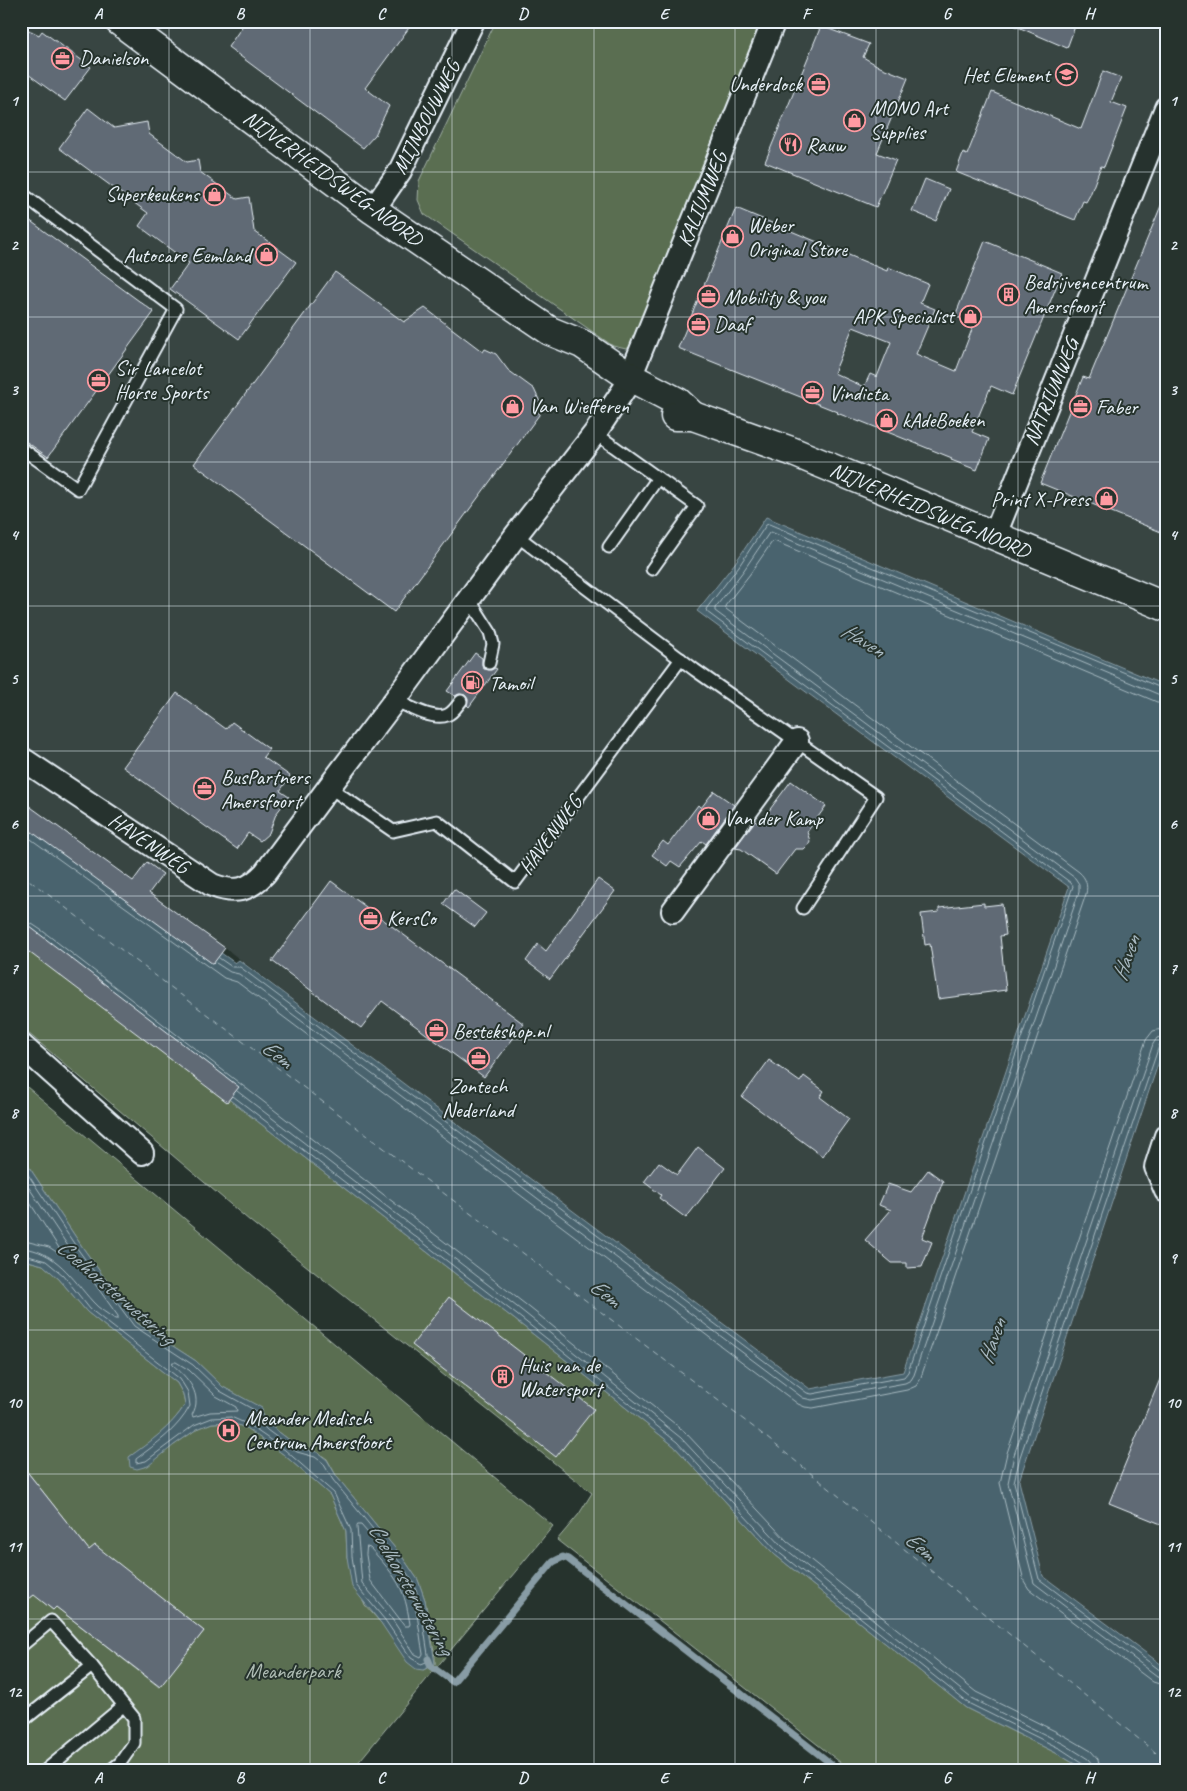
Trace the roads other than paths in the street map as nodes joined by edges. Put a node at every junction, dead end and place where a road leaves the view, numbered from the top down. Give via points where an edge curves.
1 (119, 21) edge
2 (473, 21) edge
3 (774, 21) edge
4 (1166, 108) edge
5 (21, 193) edge
6 (373, 210) junction
7 (626, 384) junction
8 (595, 433) junction
9 (21, 448) edge
10 (658, 478) junction
11 (516, 535) junction
12 (994, 537) junction
13 (609, 547) dead end
14 (652, 569) dead end
15 (469, 599) junction
16 (1166, 607) edge
17 (681, 659) junction
18 (488, 663) dead end
19 (395, 700) junction
20 (461, 701) dead end
21 (797, 741) junction
22 (21, 758) edge
23 (329, 787) junction
24 (803, 908) dead end
25 (673, 911) dead end
26 (21, 1045) edge
27 (1166, 1136) edge
28 (142, 1153) dead end
29 (1166, 1191) edge
30 (21, 1646) edge
31 (92, 1666) junction
32 (123, 1706) junction
33 (21, 1722) edge
34 (46, 1770) edge
35 (111, 1770) edge

1 - 6 street, NIJVERHEIDSWEG-NOORD
2 - 6 street, MIJNBOUWWEG via 400,171
3 - 7 street, KALIUMWEG
4 - 12 street, NATRIUMWEG
5 - 9 lane via 176,309 78,490
6 - 7 street, NIJVERHEIDSWEG-NOORD via 550,331 564,353 578,364
7 - 8 street, HAVENWEG
7 - 12 street, NIJVERHEIDSWEG-NOORD via 657,410 674,416 693,416 791,452
8 - 10 lane
8 - 11 street, HAVENWEG
10 - 13 lane
10 - 14 lane via 697,506
11 - 15 street, HAVENWEG
11 - 17 lane
12 - 16 street, NIJVERHEIDSWEG-NOORD
15 - 18 lane via 494,644
15 - 19 street, HAVENWEG
17 - 21 lane
17 - 23 lane, HAVENWEG via 515,882 437,821 393,831
19 - 20 lane via 420,712 445,716
19 - 23 street, HAVENWEG
21 - 24 lane via 876,797
21 - 25 street
22 - 23 street, HAVENWEG via 212,885 226,891 238,891 265,873
26 - 28 street
27 - 29 street via 1156,1167
30 - 31 lane via 51,1621
31 - 32 lane
31 - 33 lane
32 - 34 lane
32 - 35 lane via 134,1718 134,1743

